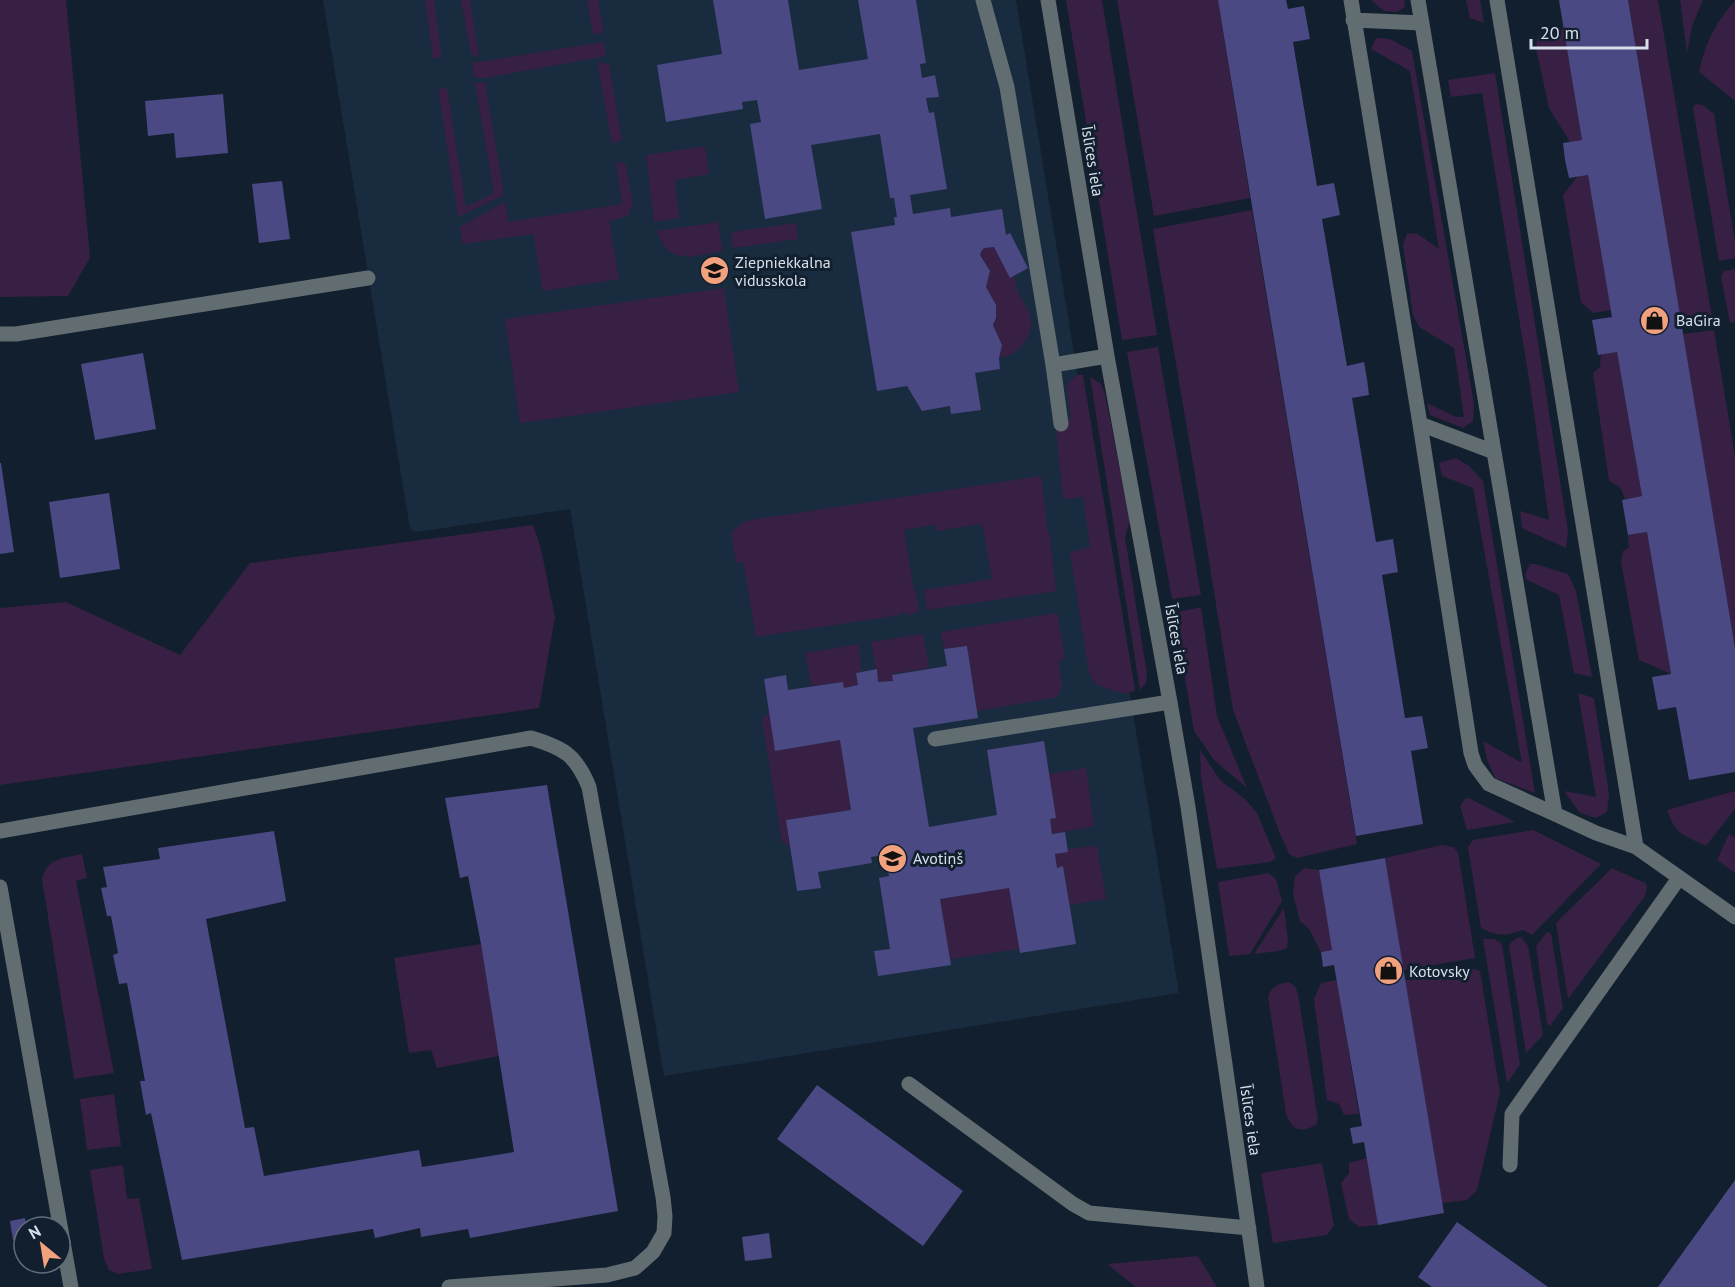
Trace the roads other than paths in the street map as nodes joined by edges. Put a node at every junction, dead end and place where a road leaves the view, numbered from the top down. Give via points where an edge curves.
1 (983, 0) edge
2 (1048, 0) edge
3 (1351, 0) edge
4 (1418, 0) edge
5 (1497, 0) edge
6 (1353, 20) junction
7 (1422, 22) junction
8 (368, 278) dead end
9 (0, 334) edge
10 (1107, 356) junction
11 (1053, 365) junction
12 (1061, 424) dead end
13 (1420, 424) junction
14 (1494, 452) junction
15 (1170, 702) junction
16 (935, 739) dead end
17 (1555, 814) junction
18 (0, 831) edge
19 (1636, 847) junction
20 (1679, 878) junction
21 (0, 887) edge
22 (1735, 917) edge
23 (909, 1084) dead end
24 (1510, 1165) dead end
25 (1249, 1228) junction
26 (71, 1287) edge
27 (449, 1287) edge
28 (1257, 1287) edge

1 - 11 street via 1007,87
2 - 10 street, Īslīces iela
3 - 6 street
4 - 7 street
5 - 19 street
6 - 7 street
6 - 13 street
7 - 14 street
8 - 9 street
10 - 11 street
10 - 15 street, Īslīces iela
11 - 12 street
13 - 14 street
13 - 17 street via 1475,765 1489,784
14 - 17 street
15 - 16 street
15 - 25 street, Īslīces iela
17 - 19 street
18 - 27 street via 531,738 553,744 573,757 589,787 663,1197 664,1233 653,1252 635,1268 607,1275
19 - 20 street
20 - 22 street
20 - 24 street via 1512,1114
21 - 26 street
23 - 25 street via 1089,1213
25 - 28 street, Īslīces iela

